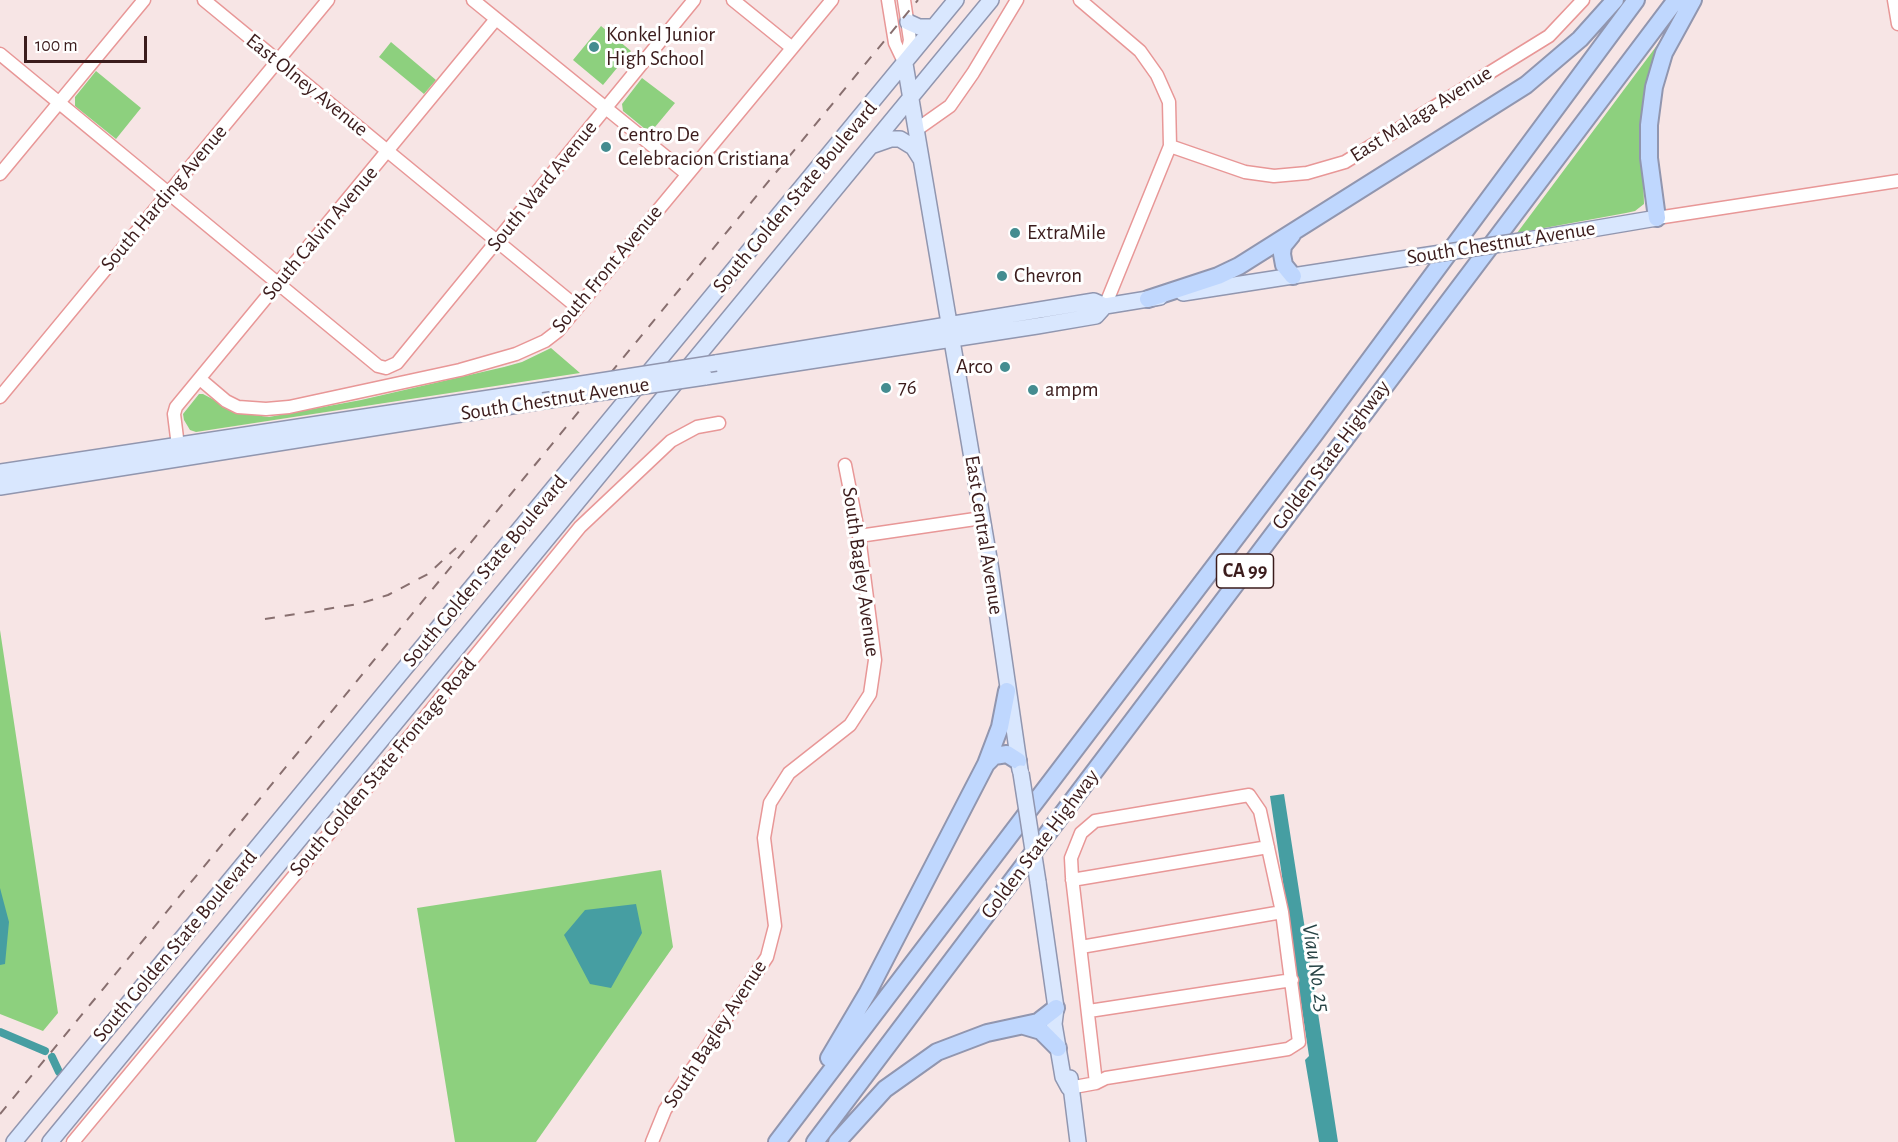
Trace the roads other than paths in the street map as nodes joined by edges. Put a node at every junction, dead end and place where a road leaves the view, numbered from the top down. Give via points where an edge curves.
1 (144, 0) edge
2 (204, 0) edge
3 (328, 0) edge
4 (473, 0) edge
5 (694, 0) edge
6 (733, 0) edge
7 (832, 0) edge
8 (888, 0) edge
9 (904, 0) edge
10 (956, 0) edge
11 (991, 0) edge
12 (1017, 0) edge
13 (1080, 0) edge
14 (1583, 0) edge
15 (1615, 0) edge
16 (1636, 0) edge
17 (1676, 0) edge
18 (1692, 0) edge
19 (1894, 0) edge
20 (496, 19) junction
21 (908, 22) junction
22 (1898, 24) edge
23 (934, 27) junction
24 (791, 47) junction
25 (0, 54) edge
26 (278, 61) junction
27 (905, 64) junction
28 (910, 97) junction
29 (59, 104) junction
30 (606, 108) junction
31 (916, 130) junction
32 (871, 146) junction
33 (1170, 146) junction
34 (387, 151) junction
35 (920, 158) junction
36 (0, 174) edge
37 (687, 174) junction
38 (1898, 181) edge
39 (168, 194) junction
40 (1657, 218) junction
41 (1297, 230) junction
42 (497, 241) junction
43 (1293, 276) junction
44 (278, 284) junction
45 (1148, 298) junction
46 (1105, 306) junction
47 (577, 307) junction
48 (950, 331) junction
49 (200, 379) junction
50 (0, 397) edge
51 (719, 423) dead end
52 (179, 451) junction
53 (844, 465) dead end
54 (0, 471) edge
55 (0, 487) edge
56 (982, 518) junction
57 (859, 536) junction
58 (1007, 691) junction
59 (986, 764) junction
60 (1019, 767) junction
61 (1268, 847) junction
62 (1072, 880) junction
63 (1282, 912) junction
64 (1081, 947) junction
65 (1292, 980) junction
66 (1056, 1008) junction
67 (1089, 1011) junction
68 (1024, 1026) junction
69 (1058, 1048) junction
70 (1096, 1083) junction
71 (1069, 1088) junction
72 (781, 1137) edge
73 (14, 1142) edge
74 (50, 1142) edge
75 (73, 1142) edge
76 (652, 1142) edge
77 (815, 1142) edge
78 (837, 1142) edge
79 (1078, 1142) edge

1 - 29 street
2 - 26 street, East Olney Avenue
3 - 26 street, South Harding Avenue
4 - 20 street
5 - 30 street, South Ward Avenue
6 - 24 street
7 - 24 street, South Front Avenue
8 - 27 street, East Central Avenue via 895,43
9 - 21 street, East Central Avenue
10 - 23 main road, South Golden State Boulevard
11 - 28 main road, South Golden State Boulevard
12 - 31 street via 950,106
13 - 33 street via 1140,51 1157,75 1169,102
14 - 33 street, East Malaga Avenue via 1549,36 1345,162 1307,173 1274,176 1245,172
15 - 41 highway via 1580,39 1526,85
16 - 72 highway, Golden State Highway / CA 99 via 1314,435
17 - 77 highway, Golden State Highway / CA 99
18 - 40 highway via 1664,53 1654,87 1649,158
19 - 22 street
20 - 30 street
20 - 34 street, South Calvin Avenue
21 - 23 main road
21 - 27 street, East Central Avenue via 910,40
23 - 27 main road, South Golden State Boulevard
24 - 37 street, South Front Avenue
25 - 29 street
26 - 34 street, East Olney Avenue
26 - 39 street, South Harding Avenue
27 - 28 main road, East Central Avenue
27 - 73 main road, South Golden State Boulevard
28 - 31 main road, East Central Avenue
28 - 32 main road, South Golden State Boulevard
29 - 36 street
29 - 39 street
30 - 37 street
30 - 42 street, South Ward Avenue
31 - 35 main road, East Central Avenue
32 - 35 main road via 891,138 900,139 913,147
32 - 74 main road, South Golden State Boulevard
33 - 46 street
34 - 42 street, East Olney Avenue
34 - 44 street, South Calvin Avenue
35 - 48 main road, East Central Avenue
37 - 47 street, South Front Avenue
38 - 40 street, South Chestnut Avenue
39 - 44 street
39 - 50 street, South Harding Avenue
40 - 43 main road, South Chestnut Avenue, bridge
41 - 43 highway via 1282,249 1284,265
41 - 45 highway via 1228,271
42 - 44 street, South Ward Avenue via 397,363 386,368 378,366
42 - 47 street, East Olney Avenue
43 - 45 main road, South Chestnut Avenue
44 - 49 street, South Calvin Avenue
45 - 46 main road, South Chestnut Avenue
46 - 48 main road, South Chestnut Avenue via 1096,316
47 - 49 street, South Front Avenue via 558,331 524,352 332,399 251,409 226,401
48 - 52 main road, South Chestnut Avenue, bridge via 716,363
48 - 52 main road, South Chestnut Avenue, bridge via 705,377
48 - 56 main road, East Central Avenue
49 - 52 street, South Calvin Avenue via 176,407
51 - 75 street, South Golden State Frontage Road via 697,427 671,441 580,527
52 - 54 main road, South Chestnut Avenue
52 - 55 main road, South Chestnut Avenue
53 - 57 street, South Bagley Avenue
56 - 57 street
56 - 58 main road, East Central Avenue
57 - 76 street, South Bagley Avenue via 875,660 870,694 850,725 789,774 770,803 764,838 774,926 767,957 664,1110
58 - 59 highway via 1000,727
58 - 60 main road, East Central Avenue
59 - 60 highway via 994,756 1006,754
59 - 72 highway via 868,992
60 - 66 main road, East Central Avenue, bridge
61 - 62 street
61 - 62 street via 1255,801 1249,795 1232,796 1095,821 1081,833 1074,847
61 - 63 street
62 - 64 street
63 - 64 street
63 - 65 street
64 - 67 street
65 - 67 street
65 - 70 street via 1300,1034 1296,1046 1106,1078
66 - 68 highway via 1038,1022
66 - 69 main road, East Central Avenue
66 - 71 main road, East Central Avenue via 1063,1025
67 - 70 street
68 - 69 highway via 1041,1031
68 - 78 highway via 987,1033 937,1053 885,1089
69 - 71 main road, East Central Avenue
70 - 71 street
71 - 79 main road, East Central Avenue

